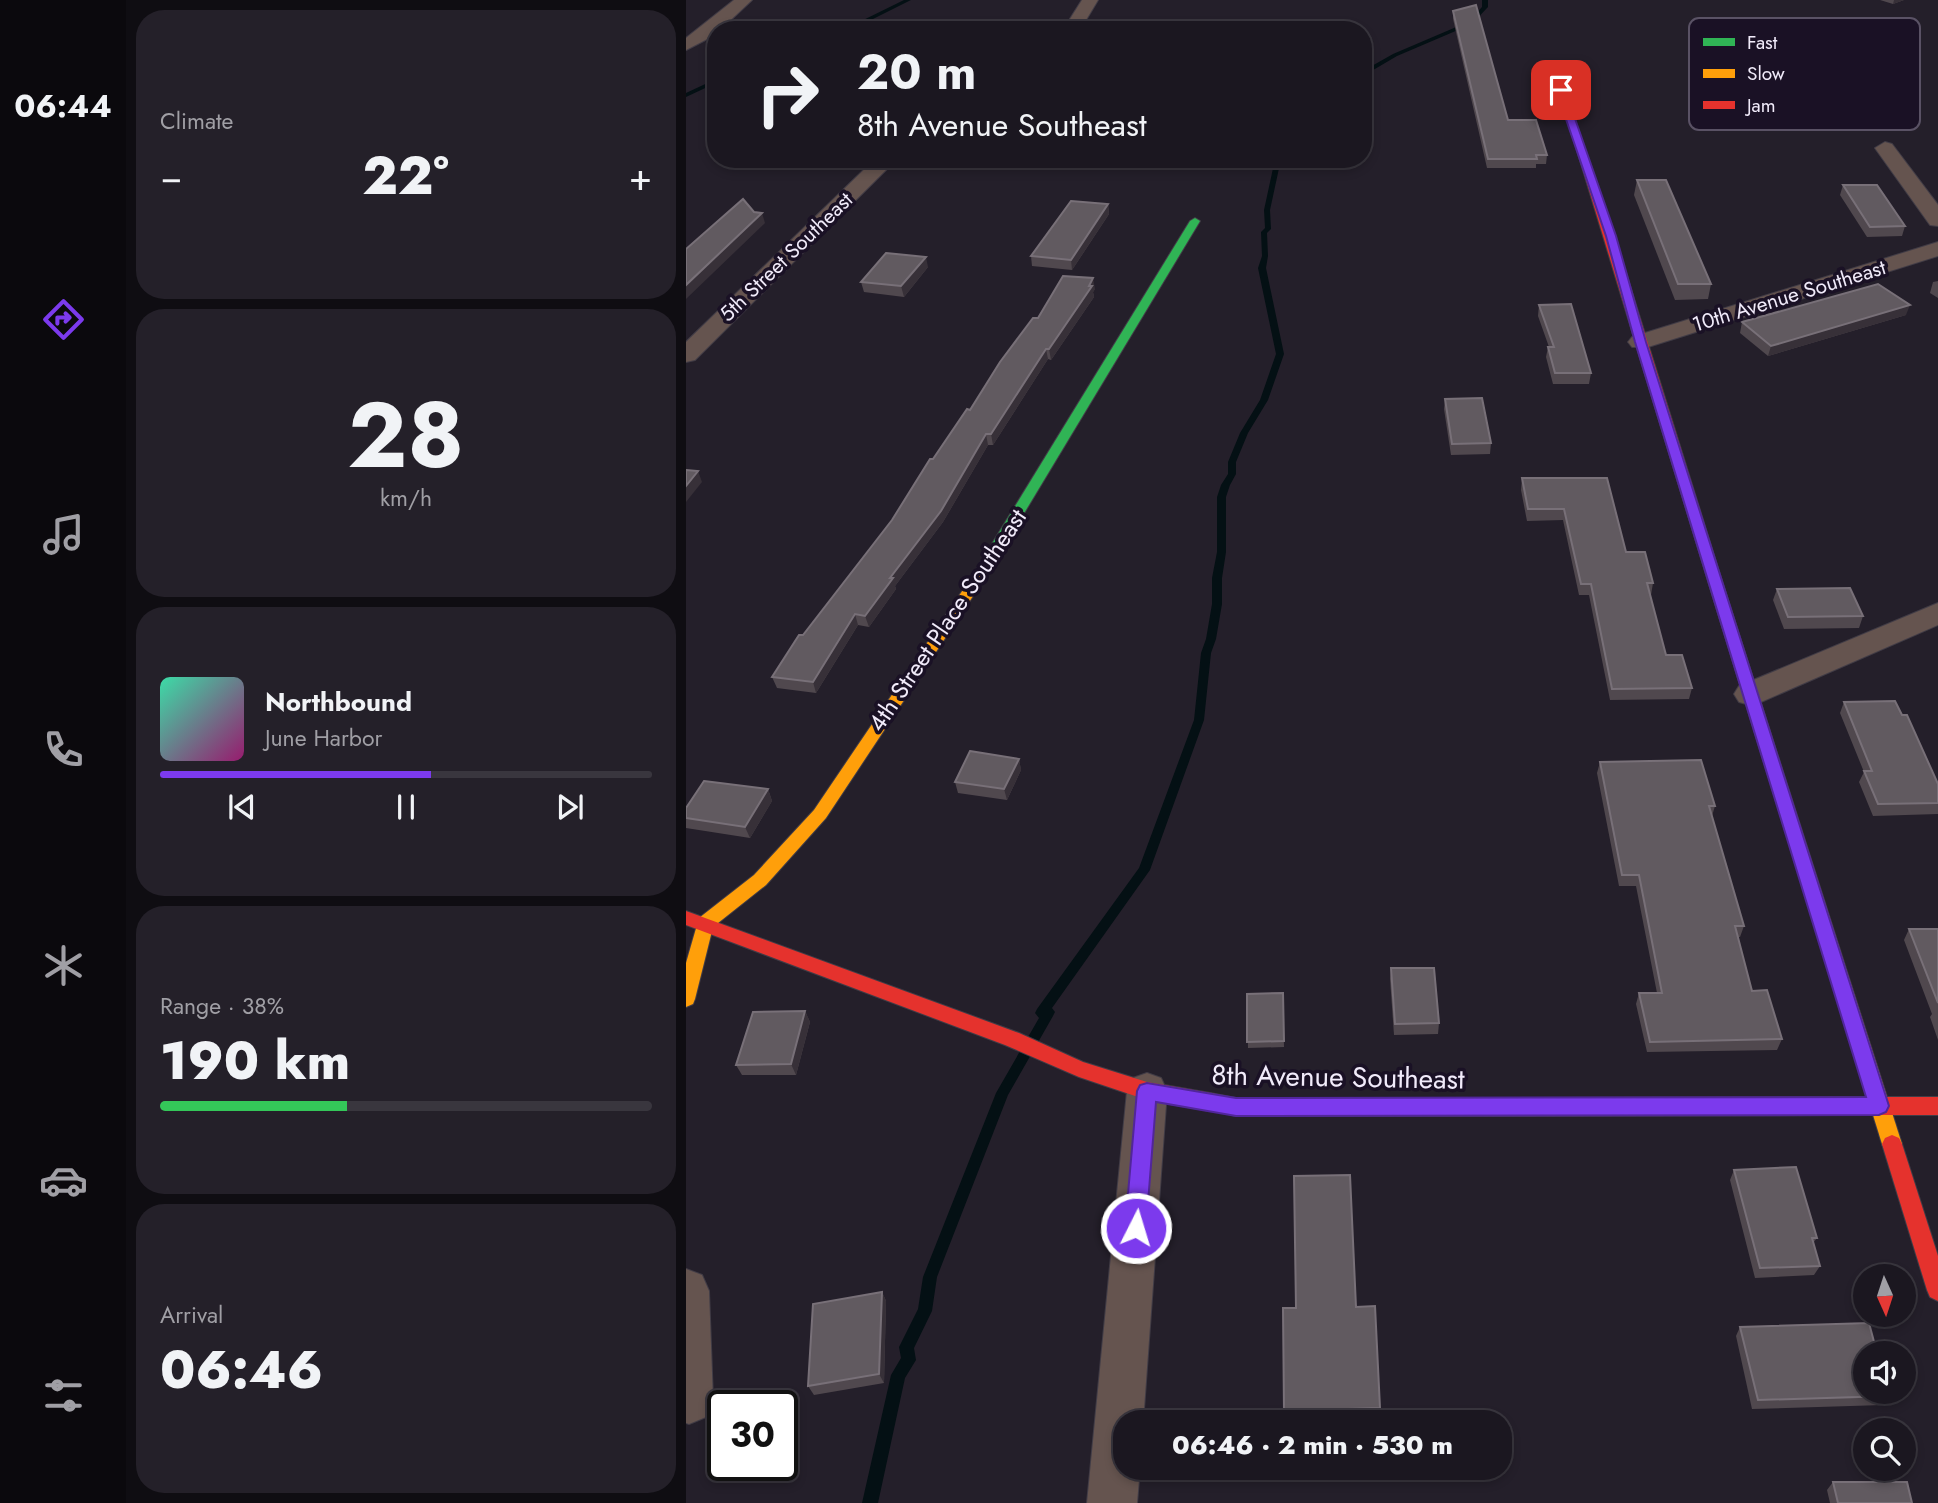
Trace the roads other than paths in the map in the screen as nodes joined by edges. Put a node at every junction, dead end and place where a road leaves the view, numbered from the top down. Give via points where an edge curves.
1 (744, 0) edge
2 (1090, 0) edge
3 (720, 21) edge
4 (1077, 21) edge
5 (707, 32) edge
6 (686, 45) edge
7 (1561, 90) dead end
8 (1885, 148) dead end
9 (878, 168) edge
10 (1938, 220) edge
11 (1195, 221) dead end
12 (1938, 249) edge
13 (1640, 342) junction
14 (686, 355) edge
15 (1938, 612) edge
16 (1750, 694) junction
17 (686, 919) edge
18 (705, 923) junction
19 (686, 999) edge
20 (1147, 1091) junction
21 (1879, 1106) junction
22 (1938, 1106) edge
23 (1938, 1290) edge
24 (686, 1291) edge
25 (689, 1400) dead end
26 (1112, 1503) edge

1 - 3 street
2 - 4 street
5 - 6 street
7 - 13 street via 1611,236
8 - 10 street
9 - 14 street, 5th Street Southeast
11 - 18 street, 4th Street Place Southeast via 953,619 820,814 760,880
12 - 13 street, 10th Avenue Southeast
13 - 16 street
15 - 16 street
16 - 21 street
17 - 18 street, 8th Avenue Southeast
18 - 19 street
18 - 20 street, 8th Avenue Southeast via 1013,1039 1079,1069
20 - 21 street, 8th Avenue Southeast via 1236,1107
20 - 26 street
21 - 22 street, 8th Avenue Southeast
21 - 23 street
24 - 25 street

